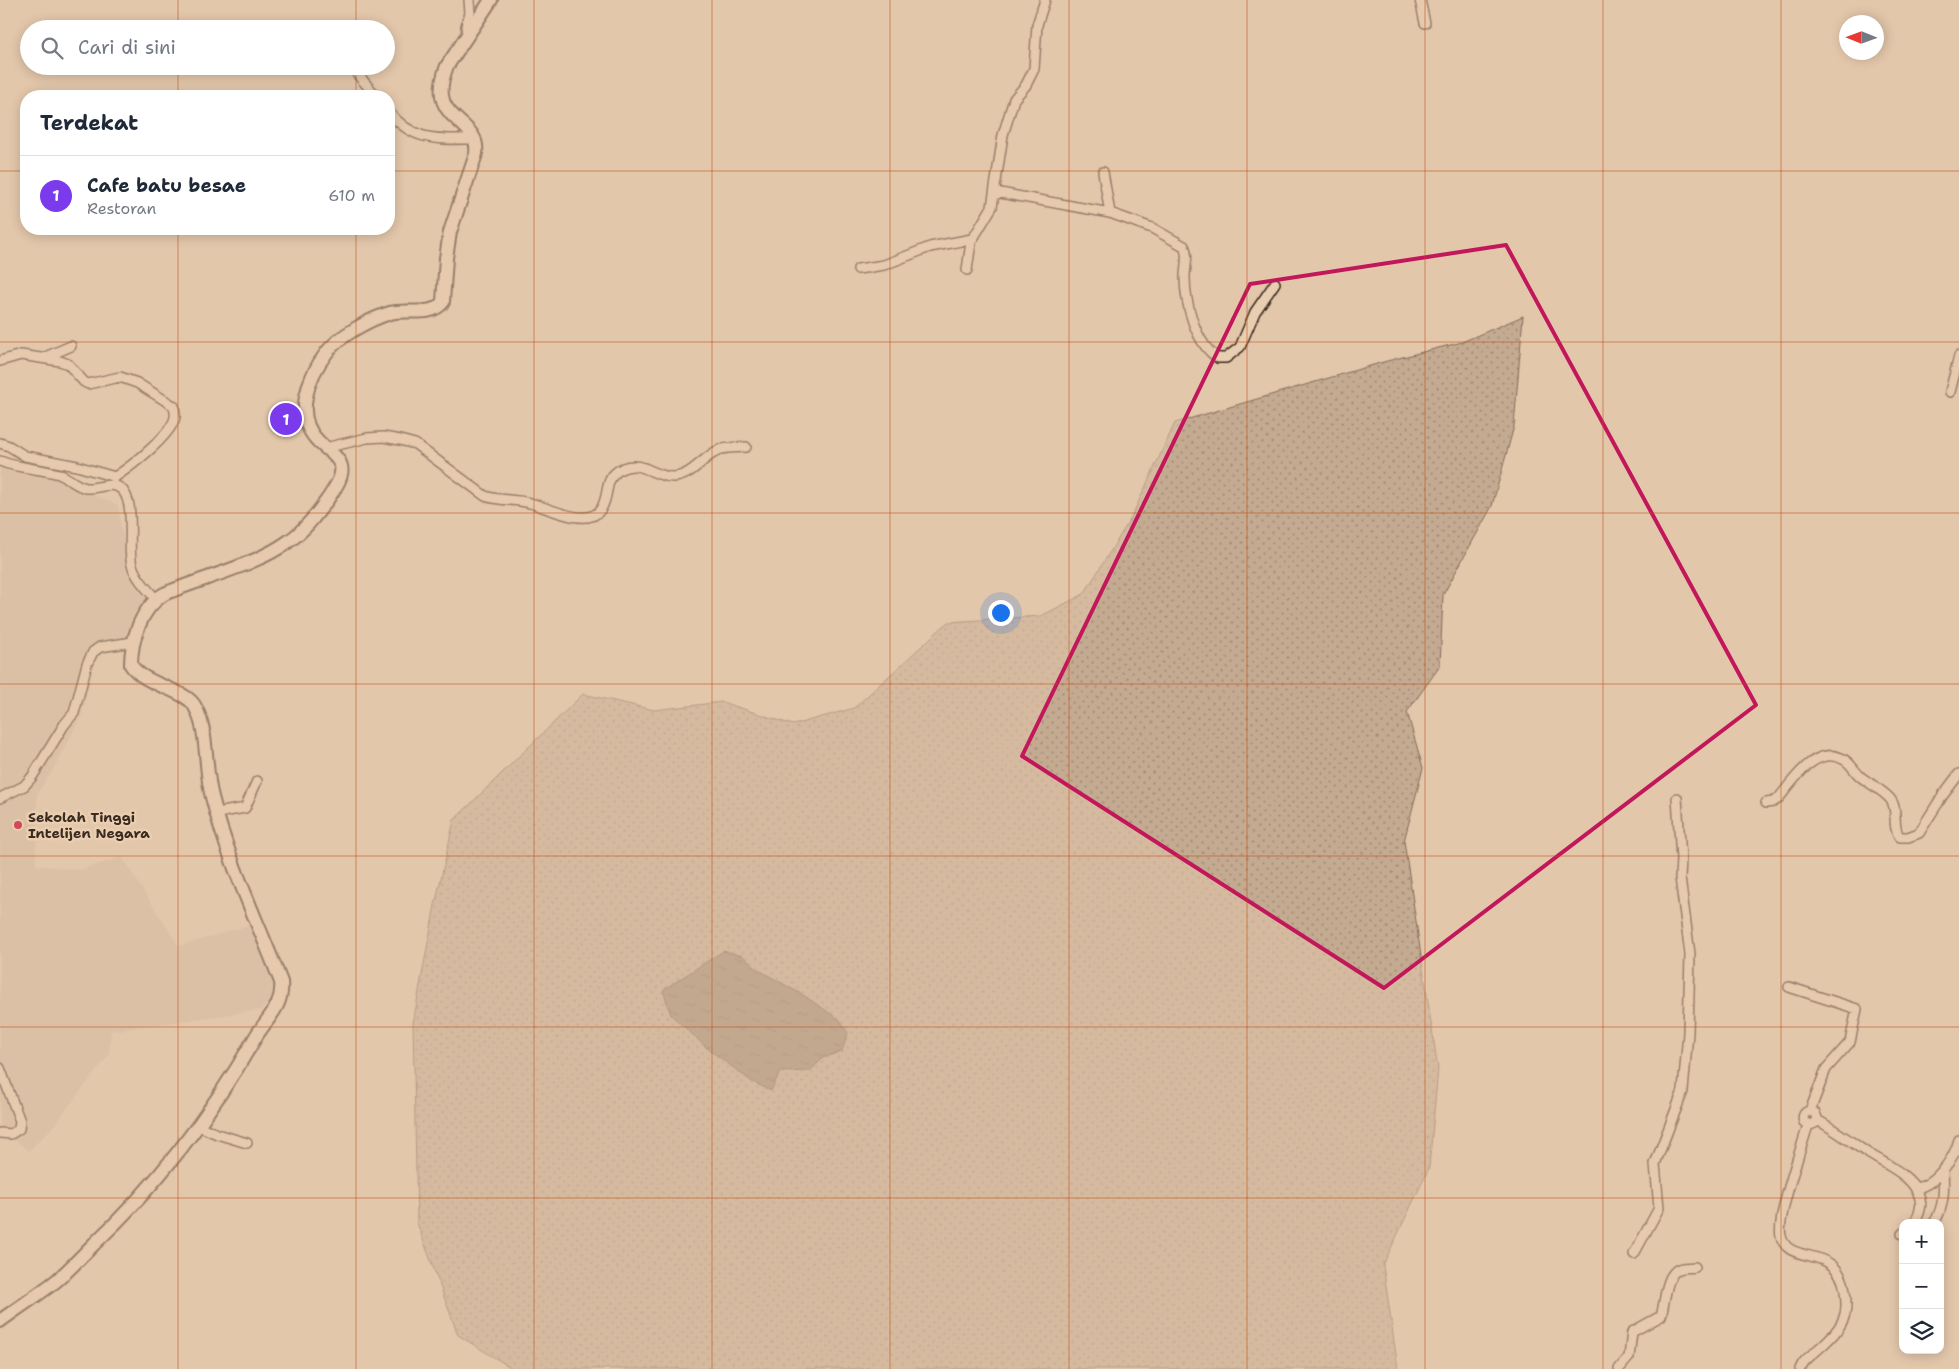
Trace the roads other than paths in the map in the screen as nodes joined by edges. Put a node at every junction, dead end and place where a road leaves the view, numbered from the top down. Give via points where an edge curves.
1 (469, 0) edge
2 (491, 0) edge
3 (1045, 0) edge
4 (1420, 0) edge
5 (1425, 23) dead end
6 (467, 34) junction
7 (358, 75) edge
8 (371, 90) edge
9 (395, 119) edge
10 (476, 139) junction
11 (1103, 172) dead end
12 (995, 192) junction
13 (1110, 213) junction
14 (972, 239) junction
15 (858, 269) dead end
16 (967, 270) dead end
17 (1274, 283) dead end
18 (71, 346) dead end
19 (1959, 356) edge
20 (43, 358) junction
21 (0, 361) edge
22 (1950, 392) dead end
23 (0, 443) edge
24 (746, 447) dead end
25 (325, 448) junction
26 (0, 460) edge
27 (115, 481) junction
28 (156, 599) junction
29 (133, 642) junction
30 (1959, 774) edge
31 (257, 781) dead end
32 (0, 798) edge
33 (1677, 798) dead end
34 (1766, 803) dead end
35 (216, 813) junction
36 (1789, 987) dead end
37 (0, 1068) edge
38 (1810, 1111) junction
39 (1817, 1120) junction
40 (1808, 1125) junction
41 (199, 1126) junction
42 (0, 1133) edge
43 (1959, 1140) edge
44 (247, 1143) dead end
45 (1943, 1169) junction
46 (1915, 1188) junction
47 (1916, 1219) edge
48 (1937, 1219) edge
49 (1634, 1254) dead end
50 (1695, 1267) dead end
51 (0, 1321) edge
52 (1619, 1369) edge
53 (1800, 1369) edge

1 - 6 street
2 - 6 street
3 - 12 street via 1037,25 1034,69 1014,99 1003,135
4 - 5 street
6 - 10 street via 442,77 441,97 447,109
7 - 8 street
9 - 10 street via 431,139
10 - 25 street via 476,154 450,232 443,302 433,310 399,311 378,317 333,345 325,354 304,404 304,417 312,435
11 - 13 street
12 - 13 street
12 - 14 street via 992,207
13 - 17 street via 1152,228 1184,246 1185,286 1195,330 1202,343 1218,358 1226,358 1240,347 1255,312
14 - 15 street via 930,247 884,265
14 - 16 street
18 - 20 street
19 - 22 street
20 - 21 street via 21,355
20 - 27 street via 68,364 88,384 120,377 136,382 174,406 176,416 172,426
23 - 27 street via 25,456 78,466
24 - 25 street via 720,450 686,474 676,477 666,477 644,466 625,468 611,476 600,512 590,517 563,515 528,502 492,499 415,444 400,440 383,437 361,439
25 - 28 street via 340,464 341,476 330,496 299,534 270,553 184,585
26 - 27 street via 20,468 62,475 86,488
27 - 28 street via 130,506 129,552 132,564
28 - 29 street
29 - 32 street via 100,647 93,652 74,713 32,778 24,786
29 - 35 street via 130,665 134,670 187,698 196,708
30 - 34 street via 1923,828 1908,838 1900,837 1896,832 1891,800 1845,760 1833,756 1820,757 1812,762 1778,799
31 - 35 street via 244,808
33 - 49 street via 1680,878 1690,954 1683,1091 1655,1164 1659,1208
35 - 41 street via 282,989 278,1006
36 - 38 street via 1857,1008 1850,1042 1826,1069
37 - 42 street via 20,1121 19,1129 12,1134
38 - 39 street
38 - 40 street via 1803,1116
39 - 40 street
39 - 46 street via 1894,1170
40 - 53 street via 1784,1206 1780,1235 1789,1249 1835,1266 1841,1274 1846,1306 1843,1321 1832,1337 1804,1360
41 - 44 street
41 - 51 street via 108,1232 57,1280
43 - 45 street via 1957,1149
45 - 46 street via 1934,1179
45 - 48 street via 1943,1200
46 - 47 street via 1920,1207
50 - 52 street via 1674,1273 1666,1289 1661,1316 1632,1332 1629,1357

